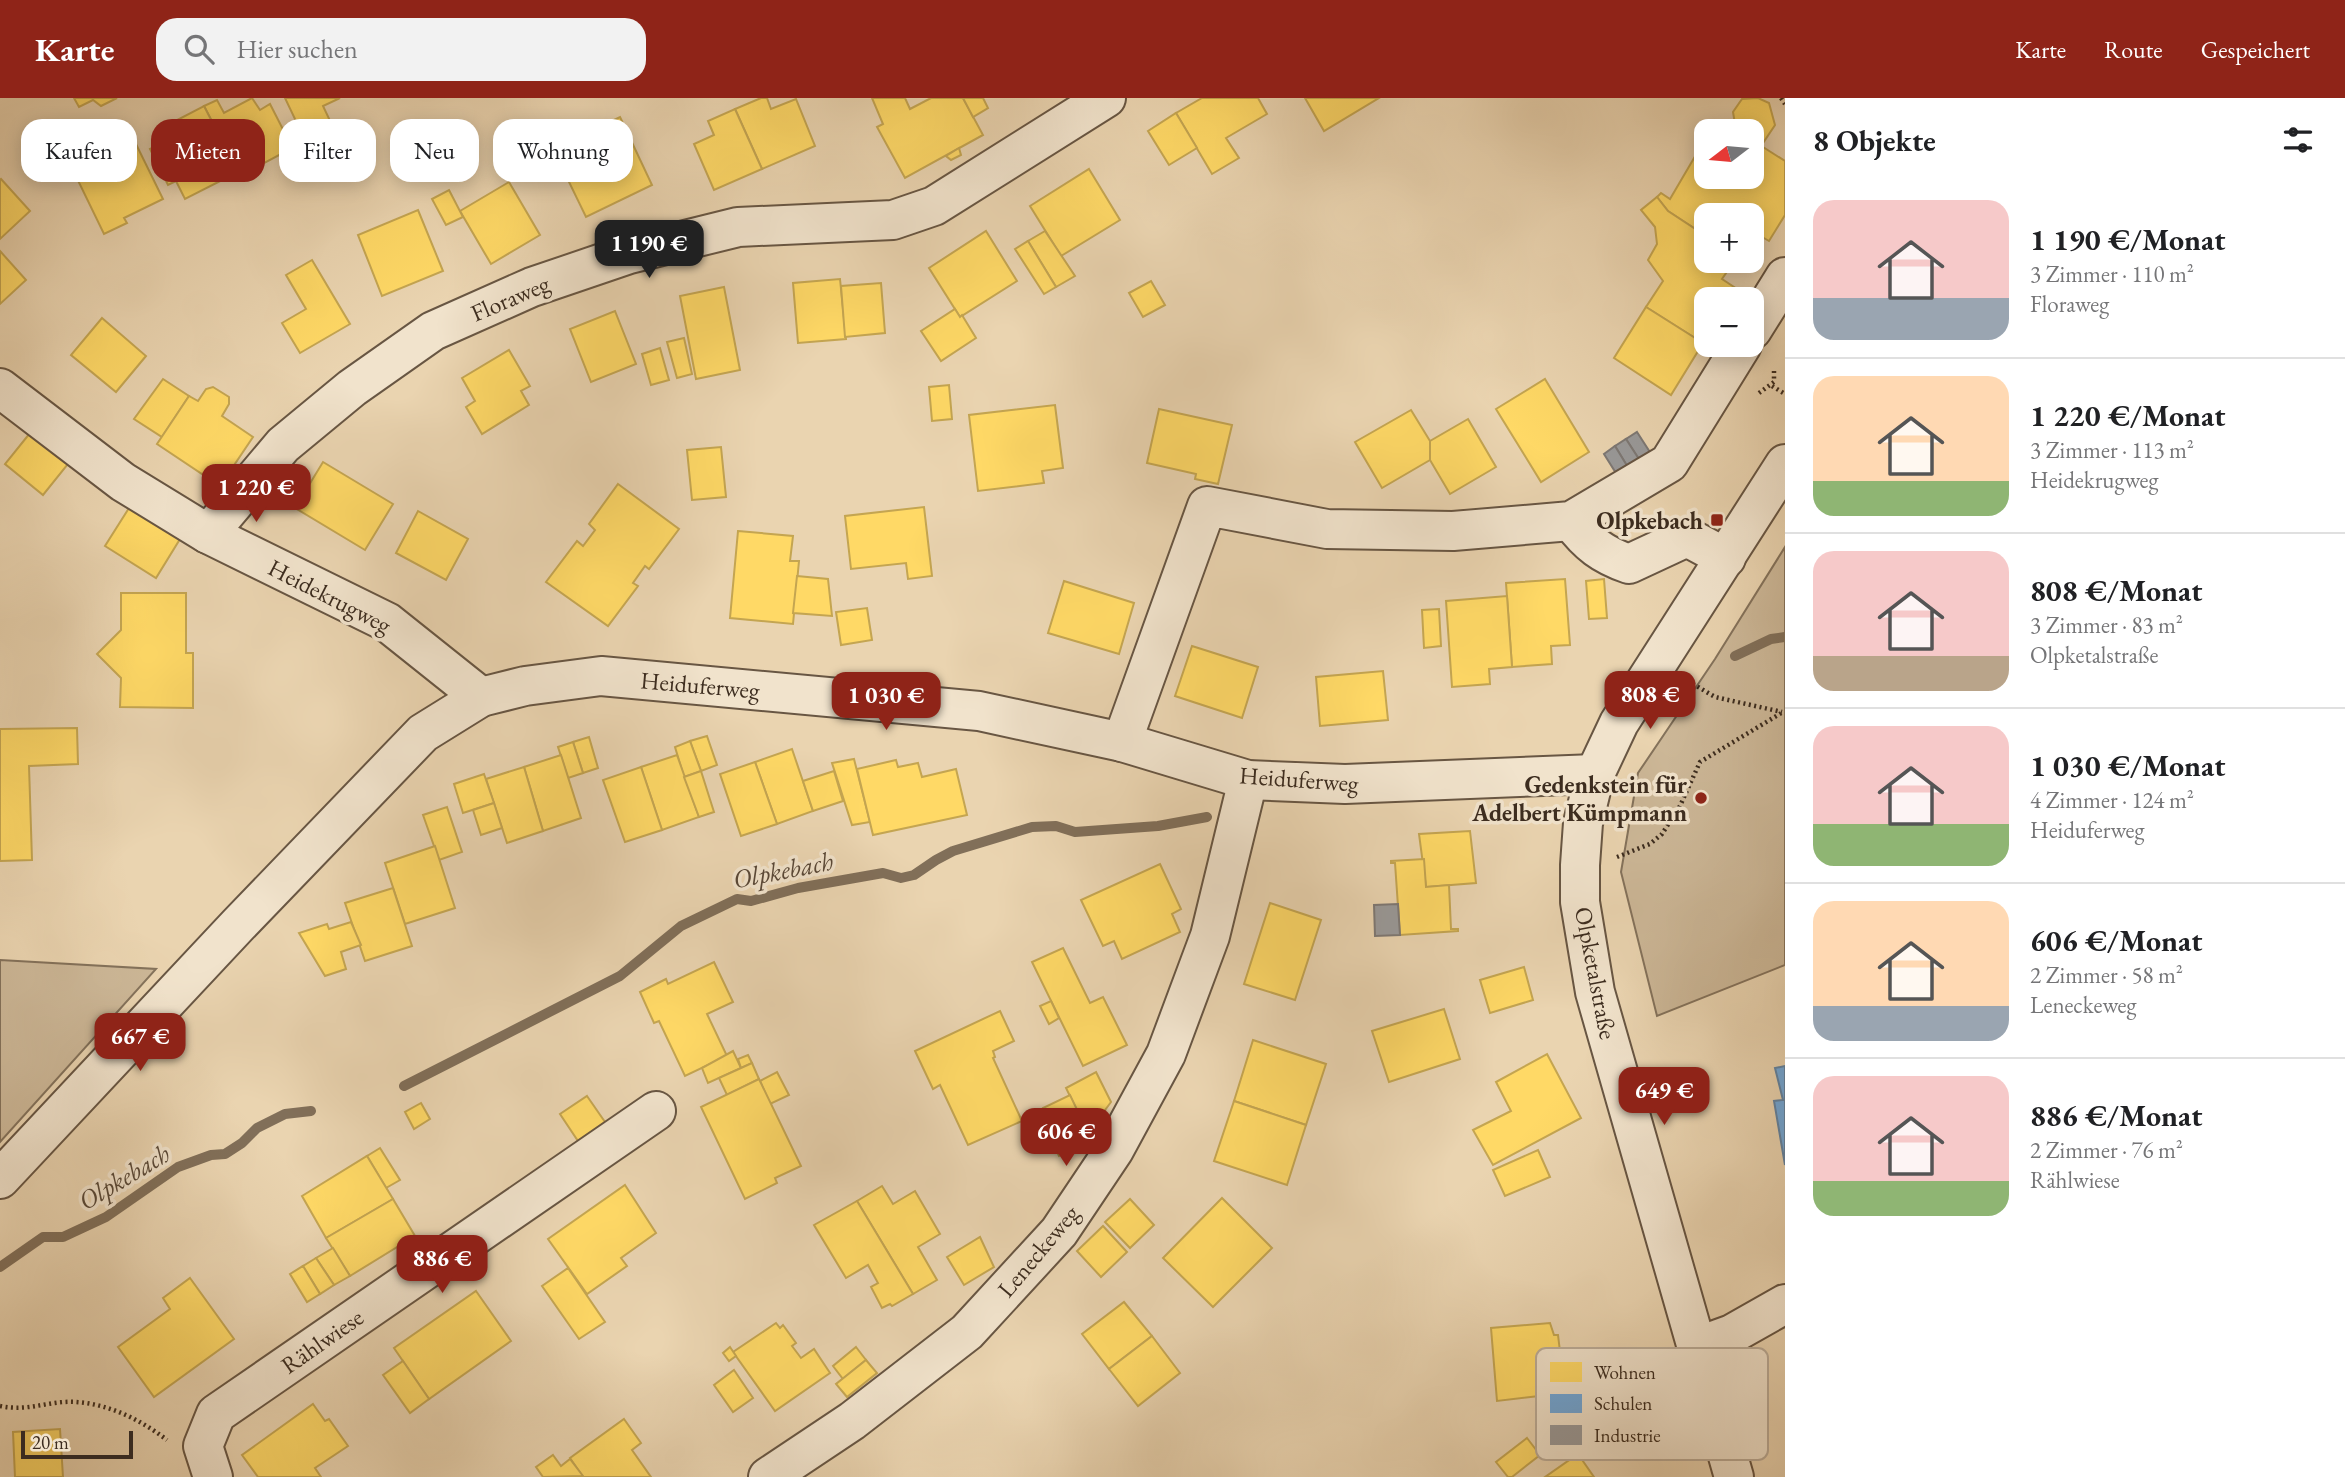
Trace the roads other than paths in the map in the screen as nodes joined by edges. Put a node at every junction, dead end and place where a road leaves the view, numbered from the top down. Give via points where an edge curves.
1 (1106, 98) edge
2 (1785, 277) edge
3 (1764, 311) edge
4 (1735, 357) edge
5 (0, 388) edge
6 (1785, 464) edge
7 (1571, 522) junction
8 (208, 534) junction
9 (1726, 558) junction
10 (481, 697) junction
11 (1122, 742) junction
12 (1595, 774) junction
13 (1248, 780) junction
14 (656, 1111) dead end
15 (0, 1179) edge
16 (1785, 1304) edge
17 (1696, 1347) joint
18 (1729, 1460) edge
19 (208, 1462) edge
20 (768, 1477) edge
21 (1734, 1477) edge

1 - 8 street, Floraweg via 934,206 893,220 738,227 643,251 532,287 433,331 352,388 283,445
2 - 3 street
4 - 7 street via 1669,463
5 - 8 street, Heidekrugweg via 123,482
6 - 9 street, Olpketalstraße
7 - 9 street via 1607,557 1629,564 1687,537
7 - 11 street via 1453,531 1327,529 1207,506
8 - 10 street, Heidekrugweg via 387,622
9 - 12 street, Olpketalstraße via 1619,723
10 - 11 street, Heiduferweg via 601,676 979,711
10 - 15 street, Heiduferweg via 423,733
11 - 13 street, Heiduferweg
12 - 13 street, Heiduferweg via 1345,784
12 - 17 street, Olpketalstraße via 1583,823 1580,865 1588,959
13 - 20 street, Leneckeweg via 1210,936 1166,1054 1114,1150 1066,1222 967,1332 852,1421
14 - 19 street, Rählwiese via 216,1414
16 - 17 street via 1732,1334
18 - 21 street, Olpketalstraße

